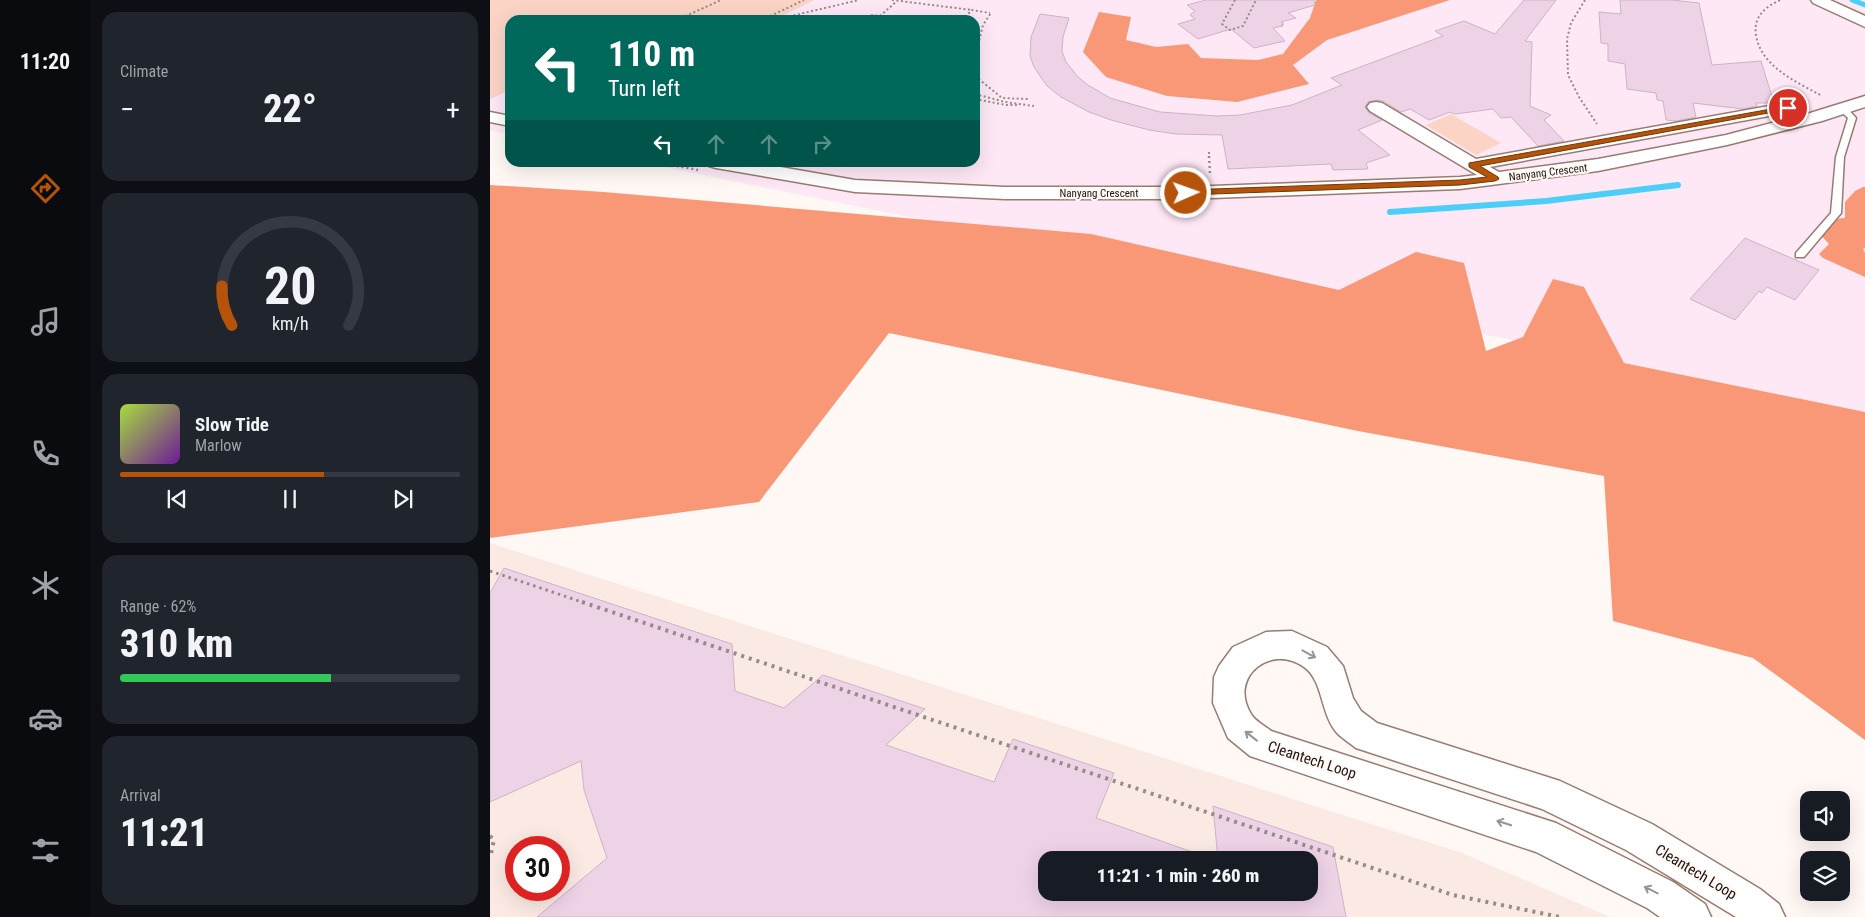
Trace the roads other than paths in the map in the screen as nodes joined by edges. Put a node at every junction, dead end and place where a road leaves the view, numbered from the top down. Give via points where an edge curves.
1 (1818, 0) edge
2 (1865, 22) edge
3 (1865, 101) edge
4 (1376, 107) dead end
5 (1842, 108) junction
6 (490, 117) edge
7 (1816, 117) junction
8 (505, 120) edge
9 (1472, 165) junction
10 (745, 167) edge
11 (1495, 179) junction
12 (1800, 256) dead end
13 (1692, 917) edge
14 (1766, 917) edge

1 - 2 street
3 - 5 street, Nanyang Crescent
4 - 9 street
5 - 7 street, Nanyang Crescent
5 - 12 lane via 1852,118 1840,157 1836,213
6 - 8 street
7 - 9 street via 1788,108
7 - 11 street, Nanyang Crescent via 1727,140 1598,165
9 - 11 street
10 - 11 street, Nanyang Crescent via 855,186 1005,192 1186,193
13 -> 14 street, Cleantech Loop via 1660,895 1543,836 1262,744 1240,727 1228,703 1230,677 1244,657 1266,646 1292,645 1316,657 1332,677 1338,703 1349,722 1368,736 1548,793 1639,837 1747,902

